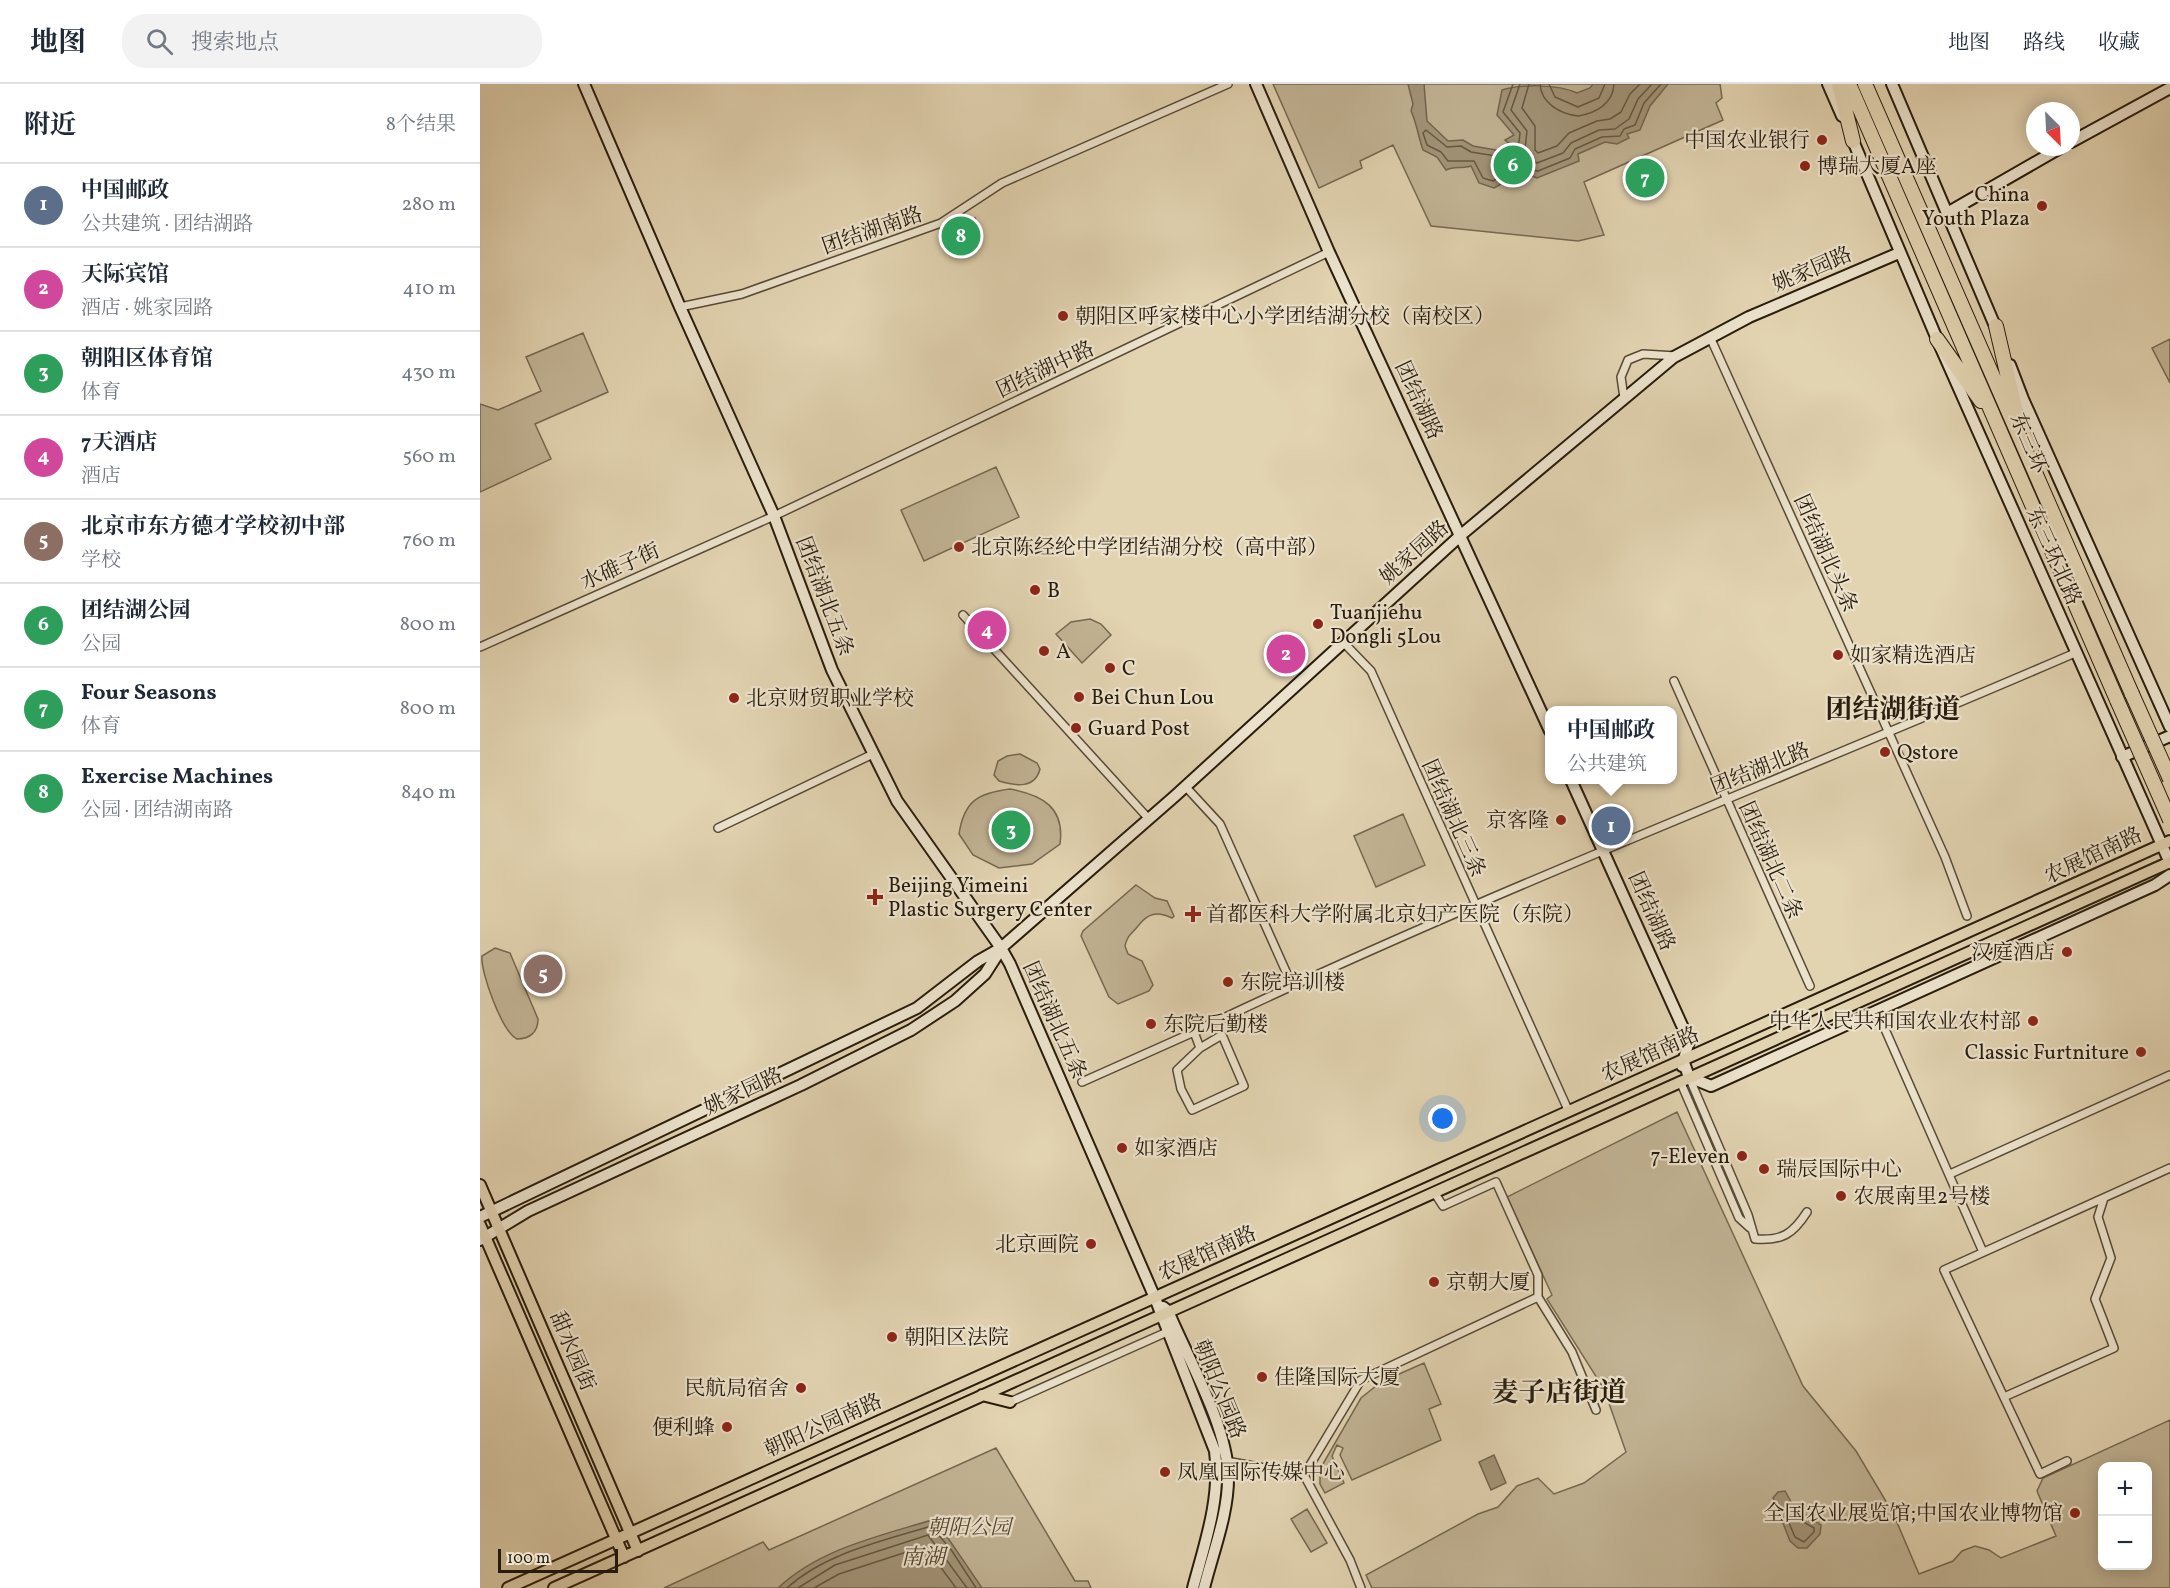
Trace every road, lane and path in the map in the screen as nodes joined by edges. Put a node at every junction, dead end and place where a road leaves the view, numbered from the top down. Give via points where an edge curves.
1 (584, 84) edge
2 (1228, 84) edge
3 (1256, 84) edge
4 (1828, 84) edge
5 (1839, 84) edge
6 (1849, 84) edge
7 (1865, 84) edge
8 (1892, 84) edge
9 (2170, 88) edge
10 (2080, 137) edge
11 (1853, 141) junction
12 (2046, 156) edge
13 (1947, 213) junction
14 (1329, 252) junction
15 (1899, 254) junction
16 (680, 307) junction
17 (1996, 326) junction
18 (1710, 337) junction
19 (1937, 339) junction
20 (1677, 356) junction
21 (1624, 398) junction
22 (1998, 424) junction
23 (2024, 446) junction
24 (774, 516) junction
25 (1461, 536) junction
26 (963, 615) dead end
27 (1343, 642) junction
28 (480, 646) edge
29 (2075, 653) junction
30 (1674, 681) dead end
31 (1545, 720) edge
32 (2170, 727) edge
33 (1888, 734) junction
34 (2170, 736) edge
35 (873, 754) junction
36 (2122, 757) junction
37 (2170, 778) edge
38 (1573, 784) edge
39 (1185, 786) junction
40 (1726, 799) junction
41 (1148, 818) junction
42 (2170, 820) edge
43 (718, 828) dead end
44 (2166, 843) edge
45 (1603, 849) junction
46 (2170, 863) edge
47 (2170, 875) edge
48 (1474, 904) junction
49 (1967, 916) dead end
50 (1001, 948) junction
51 (1292, 985) junction
52 (1810, 986) dead end
53 (1877, 1011) junction
54 (1194, 1032) junction
55 (1200, 1048) junction
56 (1683, 1060) junction
57 (2170, 1075) edge
58 (1684, 1079) junction
59 (1082, 1082) dead end
60 (1569, 1112) junction
61 (2170, 1168) edge
62 (1950, 1174) junction
63 (480, 1185) edge
64 (1434, 1192) junction
65 (2104, 1198) junction
66 (492, 1212) junction
67 (1807, 1212) dead end
68 (480, 1218) edge
69 (480, 1225) edge
70 (499, 1230) junction
71 (483, 1238) edge
72 (1983, 1252) junction
73 (1538, 1297) junction
74 (1155, 1298) junction
75 (1164, 1313) junction
76 (1167, 1332) junction
77 (982, 1395) junction
78 (2004, 1396) junction
79 (1010, 1402) joint
80 (1596, 1410) dead end
81 (1226, 1461) junction
82 (2067, 1461) dead end
83 (1304, 1475) junction
84 (630, 1534) junction
85 (617, 1540) junction
86 (638, 1551) junction
87 (624, 1557) junction
88 (508, 1588) edge
89 (554, 1588) edge
90 (1193, 1588) edge
91 (1204, 1588) edge
92 (1361, 1588) edge

1 - 16 street, 团结湖北五条
2 - 16 street, 团结湖南路 via 1002,183 941,223 742,294
3 - 14 street, 团结湖路
4 - 11 street, 东三环北路
5 - 11 highway
6 - 22 highway, 东三环
7 - 23 highway, 东三环
8 - 13 street, 东三环北路
9 - 10 street
11 - 15 street, 东三环北路
12 - 13 street
13 - 17 street, 东三环北路
14 - 24 street, 团结湖中路
14 - 25 street, 团结湖路
15 - 18 street, 姚家园路
15 - 19 street, 东三环北路
16 - 24 street, 团结湖北五条
17 - 23 highway
17 - 32 street, 东三环北路 via 2026,406
18 - 20 street, 姚家园路
18 - 33 street, 团结湖北头条
19 - 22 highway
19 - 29 street, 东三环北路
20 - 21 street, 姚家园路
20 - 21 street via 1651,354 1628,360 1621,377
21 - 25 street, 姚家园路
22 - 42 highway, 东三环, bridge
23 - 37 highway, 东三环, bridge
24 - 28 street, 水碓子街
24 - 35 street, 团结湖北五条 via 832,670
25 - 27 street, 姚家园路
25 - 31 street, 团结湖路
26 - 41 street
27 - 39 street, 姚家园路
27 - 48 street, 团结湖北三条 via 1371,671
29 - 33 street, 团结湖北路
29 - 36 street, 东三环北路
30 - 40 street, 团结湖北二条
33 - 40 street, 团结湖北路
33 - 49 street, 团结湖北头条 via 1946,857
34 - 36 street
35 - 43 street
35 - 50 street, 团结湖北五条 via 897,801
36 - 44 street, 东三环北路
38 - 45 street, 团结湖路
39 - 41 street, 姚家园路
39 - 51 street via 1220,824
40 - 45 street, 团结湖北路
40 - 52 street, 团结湖北二条
41 - 50 street, 姚家园路
44 - 46 street, 东三环北路
44 - 56 main road, 农展馆南路
45 - 48 street, 团结湖北路
45 - 56 street, 团结湖路 via 1689,1041
46 - 58 main road, 农展馆南路
47 - 53 street, 农展馆南路
48 - 51 street, 团结湖北路
48 - 60 street, 团结湖北三条
50 - 66 street, 姚家园路 via 917,1008
50 - 70 street, 姚家园路 via 986,974 955,1001 910,1030 801,1085 528,1211
50 - 74 street, 团结湖北五条
51 - 54 street, 团结湖北路
53 - 58 street, 农展馆南路 via 1711,1086
53 - 62 street
54 - 55 street
54 - 59 street, 团结湖北路
55 - 55 street via 1177,1070 1192,1110 1244,1086 1222,1035
56 - 58 street, 团结湖路
56 - 60 main road, 农展馆南路
57 - 62 street
58 - 64 main road, 农展馆南路
58 - 67 street via 1739,1218 1755,1239 1778,1238 1796,1229
60 - 74 main road, 农展馆南路
61 - 65 street
62 - 72 street
63 - 66 main road, 甜水园街
64 - 73 street via 1443,1206 1496,1182 1538,1275
64 - 75 main road, 农展馆南路
65 - 72 street
65 - 78 street via 2098,1217 2111,1258 2096,1299 2115,1348
66 - 68 street, 姚家园路
66 - 70 main road, 甜水园街
69 - 71 main road, 甜水园街
70 - 71 street, 姚家园路
70 - 84 main road, 甜水园街
71 - 85 main road, 甜水园街
72 - 78 street via 1944,1270
73 - 80 street via 1572,1352
73 - 83 street via 1361,1380
74 - 75 street, 团结湖北五条
74 - 84 main road, 朝阳公园南路
75 - 76 street, 朝阳公园路
75 - 77 main road, 朝阳公园南路
75 - 81 street, 朝阳公园路 via 1218,1425
76 - 79 street
76 - 90 street, 朝阳公园路 via 1207,1428 1218,1476
77 - 79 main road
77 - 86 main road, 朝阳公园南路
78 - 82 street via 2040,1474
81 - 83 street
81 - 91 street, 朝阳公园路 via 1225,1501
83 - 92 street
84 - 85 main road, 朝阳公园南路
84 - 86 main road, 甜水园街
85 - 87 main road, 甜水园街
85 - 88 main road, 朝阳公园南路
86 - 87 main road, 朝阳公园南路
87 - 89 main road, 朝阳公园南路

